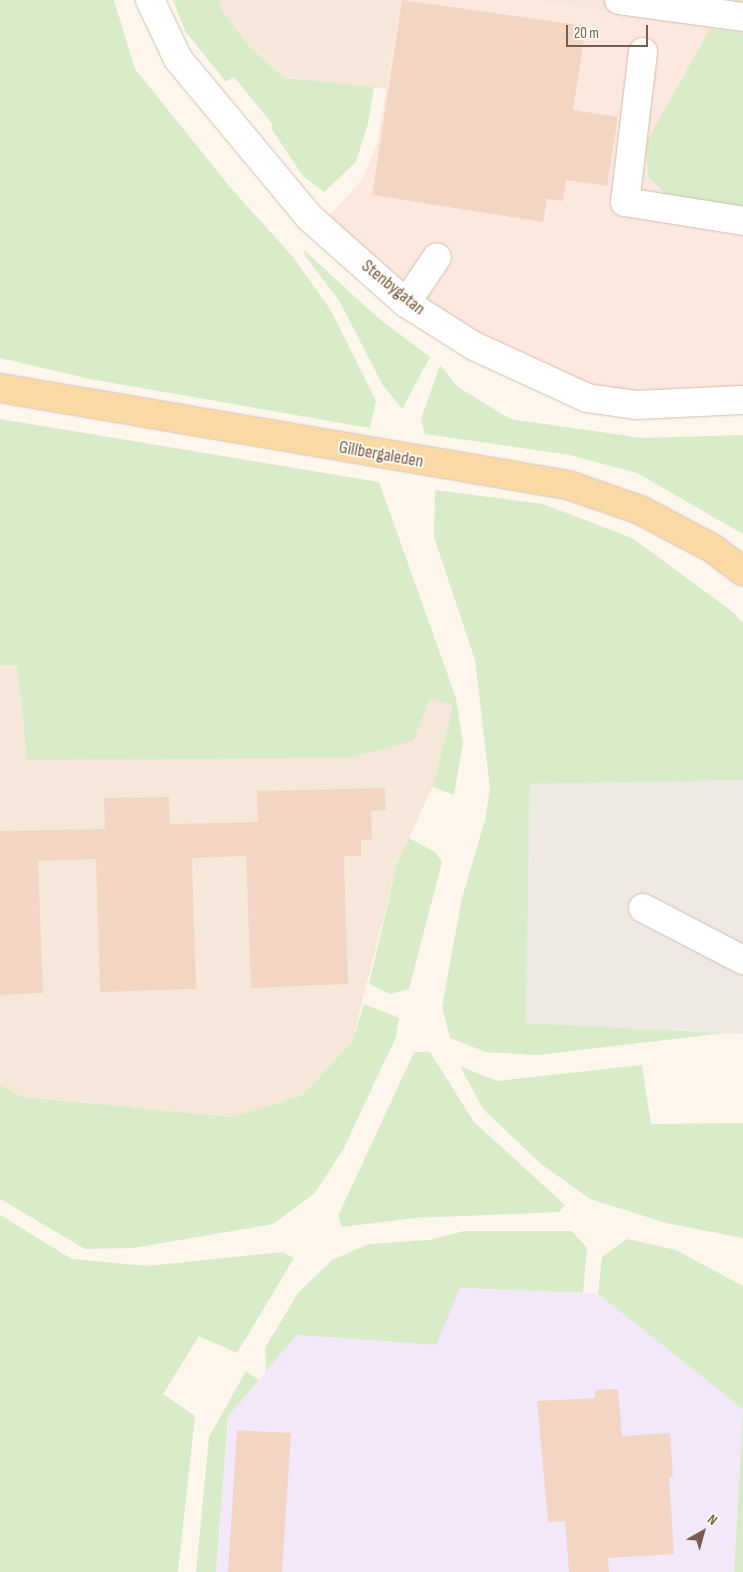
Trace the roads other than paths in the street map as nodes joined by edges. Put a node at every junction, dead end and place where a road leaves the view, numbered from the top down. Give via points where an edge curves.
1 (150, 0) edge
2 (618, 0) edge
3 (743, 17) edge
4 (643, 52) dead end
5 (743, 221) edge
6 (437, 257) dead end
7 (406, 303) junction
8 (0, 388) edge
9 (743, 400) edge
10 (743, 571) edge
11 (643, 908) dead end
12 (743, 960) edge

1 - 7 street, Stenbygatan via 178,59 308,217
2 - 3 street
4 - 5 street via 625,202
6 - 7 street
7 - 9 street, Stenbygatan via 474,346 587,398 636,406
8 - 10 main road, Gillbergaleden via 568,485 640,510 712,548
11 - 12 street

